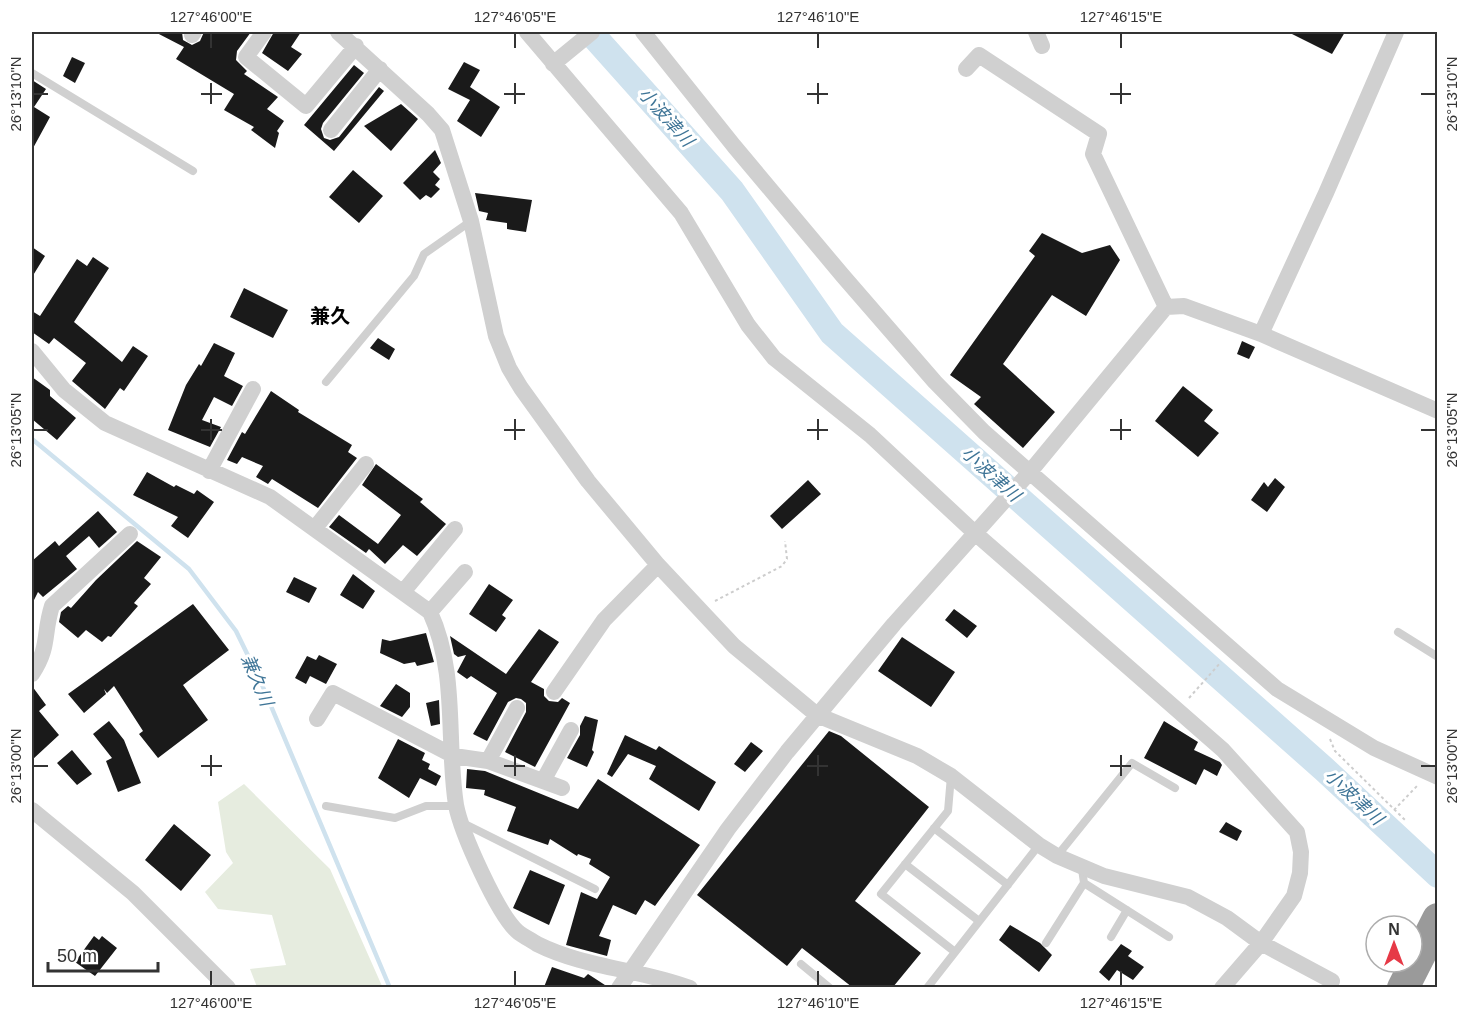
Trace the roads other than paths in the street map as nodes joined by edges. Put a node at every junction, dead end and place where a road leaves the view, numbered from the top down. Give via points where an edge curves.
1 (264, 32) edge
2 (338, 32) edge
3 (527, 32) edge
4 (592, 32) edge
5 (643, 32) edge
6 (1396, 32) edge
7 (356, 46) junction
8 (557, 61) junction
9 (380, 69) junction
10 (966, 69) dead end
11 (32, 73) edge
12 (331, 130) dead end
13 (193, 171) dead end
14 (471, 221) junction
15 (1166, 307) junction
16 (1261, 334) junction
17 (32, 351) edge
18 (326, 382) dead end
19 (253, 389) dead end
20 (1437, 411) edge
21 (366, 464) dead end
22 (209, 471) junction
23 (1025, 477) junction
24 (982, 527) junction
25 (315, 528) junction
26 (455, 529) dead end
27 (130, 534) dead end
28 (658, 565) junction
29 (465, 572) dead end
30 (403, 592) junction
31 (430, 612) junction
32 (1398, 632) dead end
33 (1437, 657) edge
34 (32, 674) edge
35 (554, 693) dead end
36 (517, 708) dead end
37 (817, 714) junction
38 (317, 719) dead end
39 (571, 730) dead end
40 (454, 756) junction
41 (488, 761) junction
42 (951, 776) junction
43 (1437, 777) edge
44 (543, 781) junction
45 (562, 788) dead end
46 (1175, 788) dead end
47 (326, 806) dead end
48 (456, 806) junction
49 (32, 810) edge
50 (463, 823) junction
51 (934, 828) junction
52 (1039, 845) junction
53 (1057, 856) junction
54 (905, 864) junction
55 (1083, 876) junction
56 (1008, 885) junction
57 (595, 889) dead end
58 (1127, 910) junction
59 (979, 921) junction
60 (1436, 922) edge
61 (1111, 937) dead end
62 (1169, 937) dead end
63 (1046, 943) dead end
64 (1261, 943) junction
65 (955, 952) junction
66 (801, 964) dead end
67 (628, 973) junction
68 (1332, 981) dead end
69 (228, 987) edge
70 (619, 987) edge
71 (690, 987) edge
72 (830, 987) edge
73 (927, 987) edge
74 (1222, 987) edge
75 (1403, 987) edge

1 - 7 street via 246,57 306,106
2 - 7 street
3 - 8 street
4 - 8 street
5 - 23 street via 734,146 935,382
6 - 16 street
7 - 9 street
8 - 24 street via 681,213 734,303 774,358
9 - 12 street
9 - 14 street via 442,129
10 - 15 street via 980,55 1100,134 1093,154
11 - 13 lane
14 - 18 lane via 424,254 414,276
14 - 28 street via 496,336 508,368 588,481
15 - 16 street via 1184,306
15 - 23 street
16 - 20 street
17 - 22 street via 64,390 105,423
19 - 22 street
21 - 25 street
22 - 25 street via 270,497
23 - 24 street
23 - 43 street via 1277,689 1337,727
24 - 37 street
24 - 64 street via 1222,750 1296,832 1301,863 1294,896
25 - 30 street
26 - 30 street
27 - 34 street via 52,606 43,658
28 - 35 street via 604,620
28 - 37 street via 763,672
29 - 31 street
30 - 31 street
31 - 40 street via 448,673
32 - 33 lane
36 - 41 street
37 - 42 street via 917,756
37 - 67 street via 728,829
38 - 40 street via 333,693
39 - 44 street
40 - 41 street
40 - 48 street
41 - 44 street
42 - 51 lane via 948,811
42 - 52 street
44 - 45 street
46 - 53 lane via 1132,763
47 - 48 lane via 395,818 426,806
48 - 50 street
49 - 69 street via 133,893
50 - 57 lane
50 - 67 street via 496,901 516,931 565,956
51 - 54 lane
51 - 56 lane
52 - 53 street
52 - 56 lane
53 - 55 street
54 - 59 lane
54 - 65 lane via 881,894
55 - 58 lane
55 - 63 lane
55 - 64 street via 1188,897 1227,918
56 - 59 lane
58 - 61 lane
58 - 62 lane
59 - 65 lane
60 - 75 highway
64 - 68 street
64 - 74 street
65 - 73 lane
66 - 72 lane
67 - 70 street
67 - 71 street

